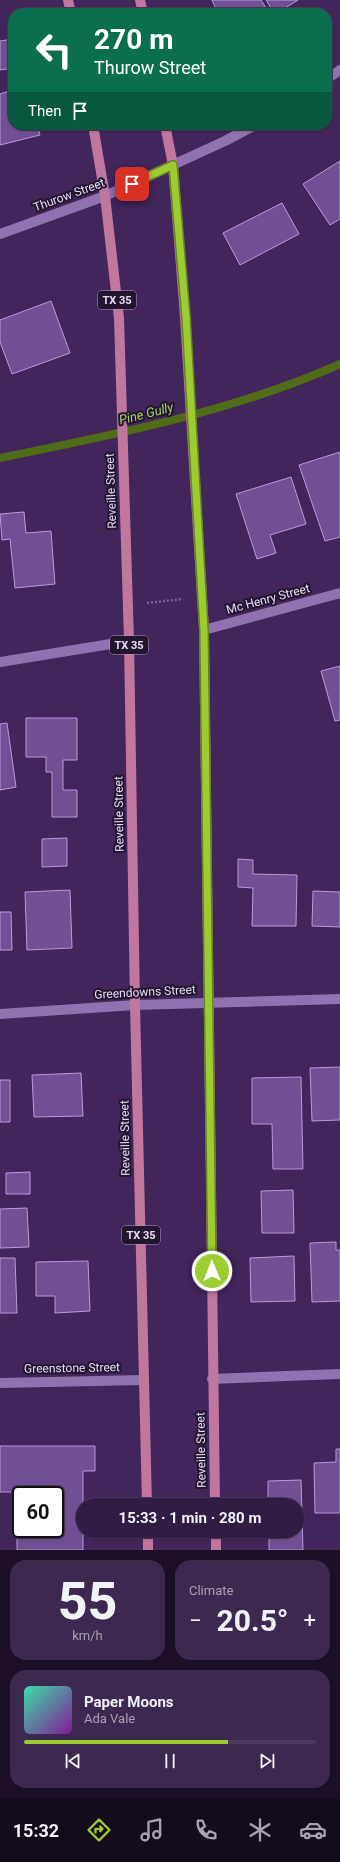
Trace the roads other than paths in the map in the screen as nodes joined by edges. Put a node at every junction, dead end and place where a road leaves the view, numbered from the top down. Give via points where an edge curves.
1 (94, 130) edge
2 (166, 130) edge
3 (246, 130) edge
4 (173, 165) junction
5 (105, 196) junction
6 (0, 234) edge
7 (340, 593) edge
8 (204, 630) junction
9 (129, 641) junction
10 (0, 662) edge
11 (340, 999) edge
12 (209, 1002) junction
13 (135, 1005) junction
14 (0, 1014) edge
15 (340, 1374) edge
16 (212, 1379) junction
17 (144, 1380) junction
18 (0, 1383) edge
19 (147, 1498) edge
20 (215, 1498) edge
21 (148, 1538) edge
22 (216, 1538) edge
23 (148, 1550) edge
24 (216, 1550) edge

1 - 5 main road, Reveille Street / TX 35
2 - 4 main road, Reveille Street
3 - 4 street, Thurow Street
4 - 5 street, Thurow Street
4 - 8 main road, Reveille Street via 189,374
5 - 6 street, Thurow Street
5 - 9 main road, Reveille Street / TX 35 via 119,318
7 - 8 street, Mc Henry Street
8 - 12 main road, Reveille Street
9 - 10 street
9 - 13 main road, Reveille Street / TX 35
11 - 12 street, Greendowns Street
12 - 13 street, Greendowns Street
12 - 16 main road, Reveille Street
13 - 14 street, Greendowns Street
13 - 17 main road, Reveille Street / TX 35
15 - 16 street
16 - 20 main road, Reveille Street
17 - 18 street, Greenstone Street
17 - 19 main road, Reveille Street / TX 35
21 - 23 main road
22 - 24 main road

